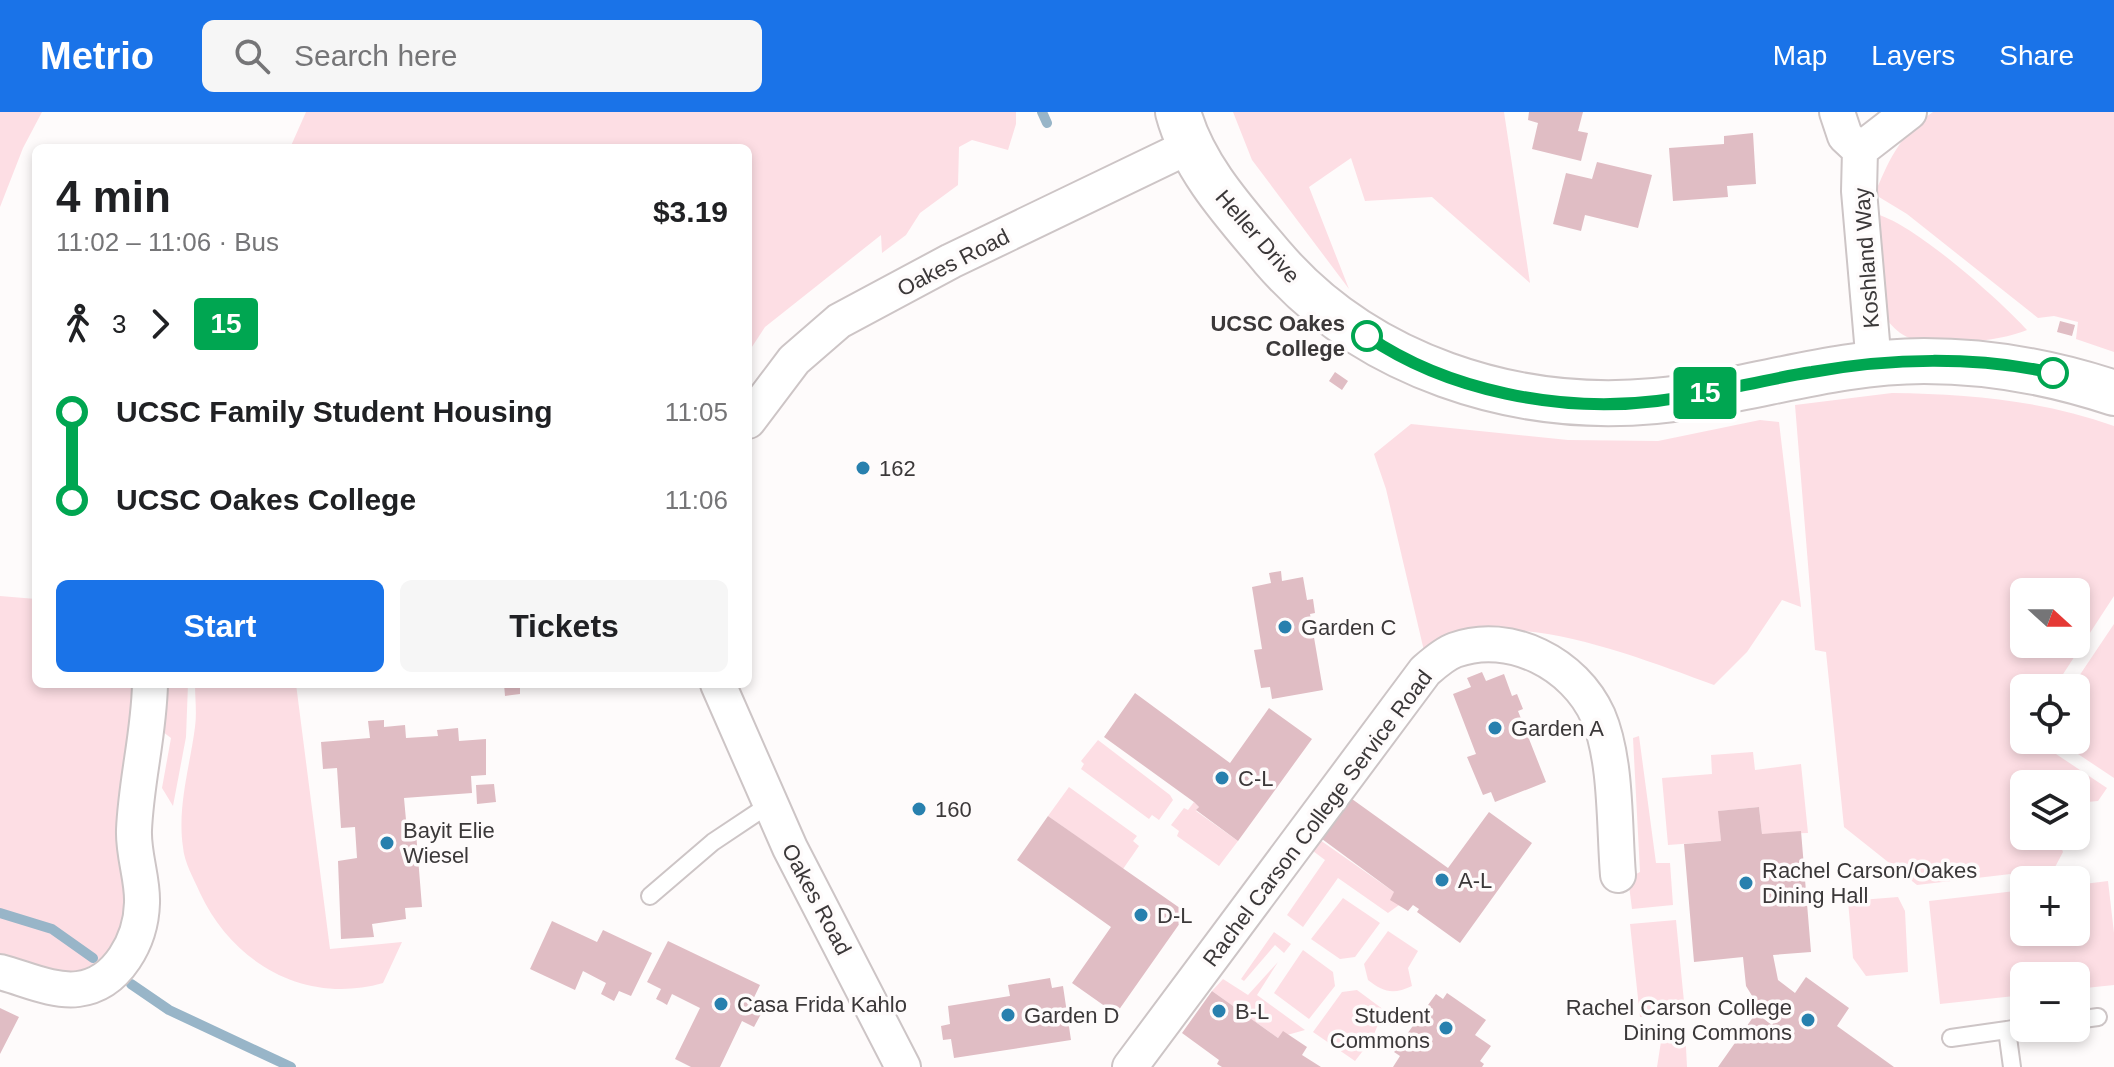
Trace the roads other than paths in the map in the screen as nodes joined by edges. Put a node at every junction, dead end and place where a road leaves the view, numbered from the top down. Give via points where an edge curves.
1 (1837, 112) edge
2 (1909, 112) edge
3 (1184, 129) edge
4 (1860, 150) junction
5 (1874, 365) junction
6 (2114, 393) edge
7 (752, 416) edge
8 (150, 688) edge
9 (720, 688) edge
10 (770, 804) junction
11 (1618, 875) dead end
12 (650, 896) dead end
13 (0, 972) edge
14 (2098, 1017) dead end
15 (2090, 1018) edge
16 (2010, 1029) edge
17 (1951, 1038) dead end
18 (2015, 1042) edge
19 (903, 1067) edge
20 (1130, 1067) edge
21 (2012, 1067) edge

1 - 4 street via 1845,136
2 - 4 street
3 - 5 main road, Heller Drive via 1206,175 1286,273 1318,302 1405,360 1460,381 1565,402 1656,401
3 - 7 street, Oakes Road via 839,321 794,360
4 - 5 street, Koshland Way
5 - 6 main road, Heller Drive via 1922,360 2024,367
8 - 13 street via 135,798 134,843 143,901 139,933 124,962 98,982 77,989
9 - 10 street, Oakes Road
10 - 12 lane via 713,842
10 - 19 street, Oakes Road
11 - 20 street, Rachel Carson College Service Road via 1607,744 1584,694 1553,664 1515,645 1454,650 1425,671
14 - 15 lane
16 - 17 lane
18 - 21 lane

